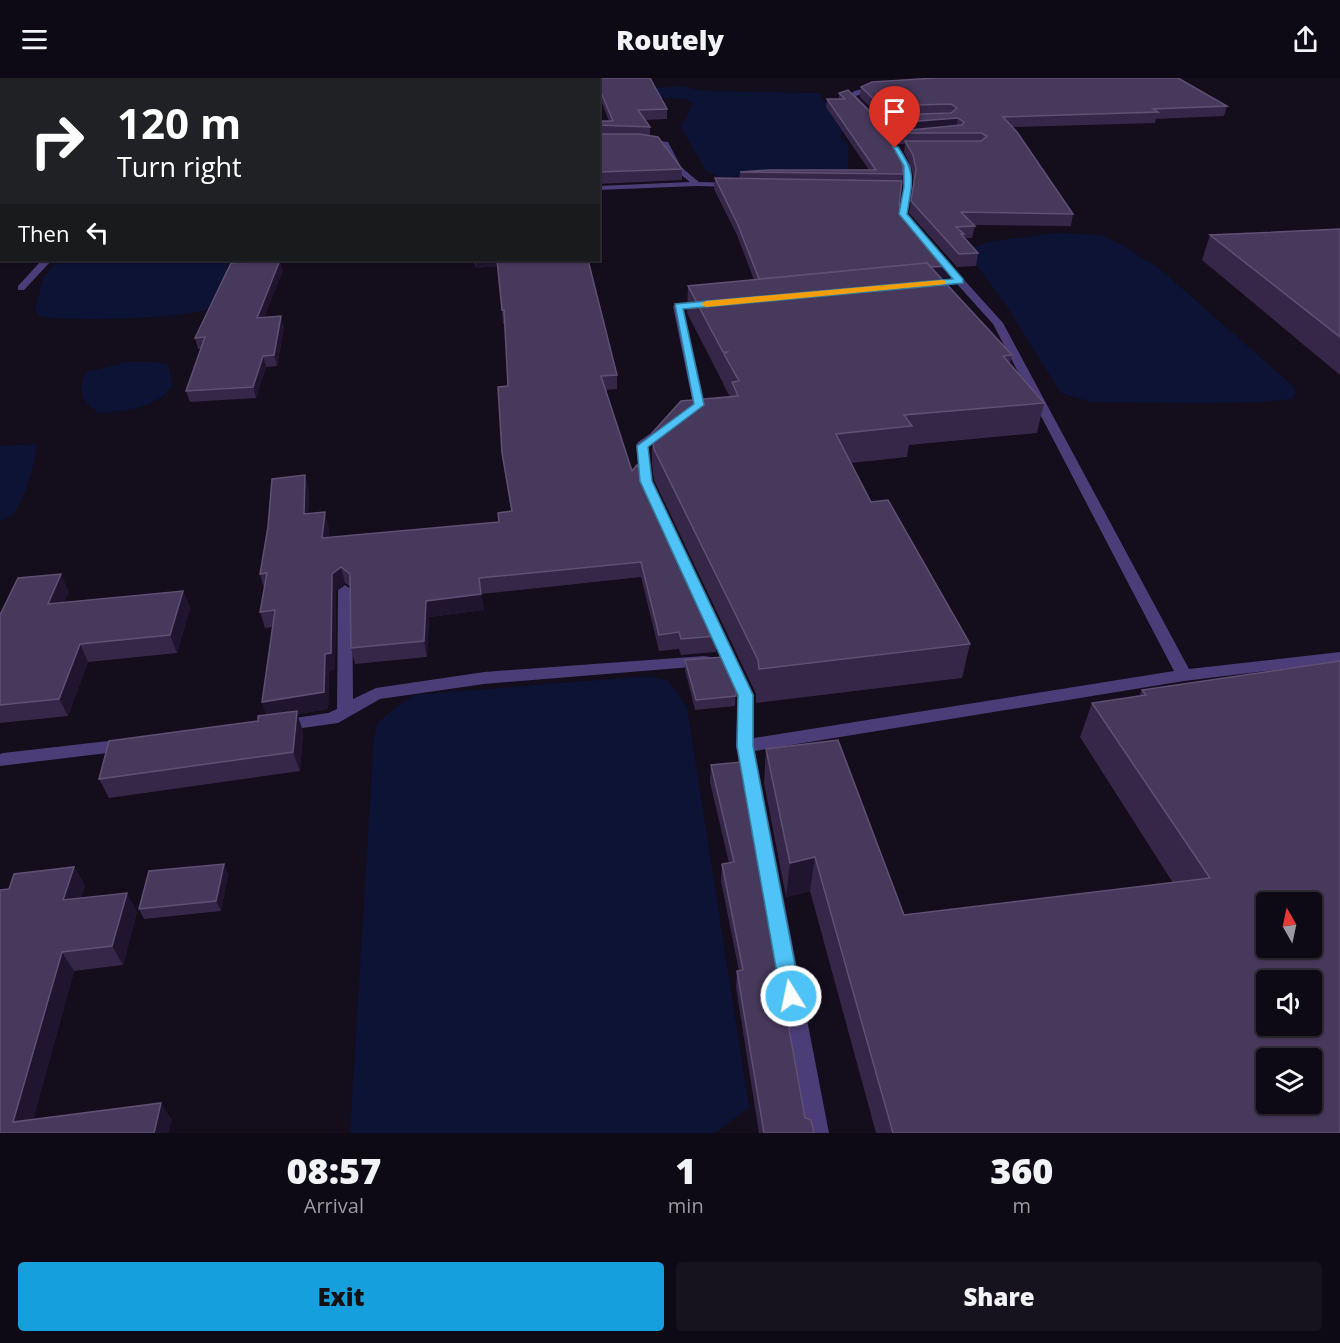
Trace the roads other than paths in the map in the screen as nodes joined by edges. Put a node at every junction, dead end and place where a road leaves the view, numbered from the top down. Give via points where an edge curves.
1 (893, 87) edge
2 (639, 140) edge
3 (697, 184) junction
4 (744, 185) edge
5 (600, 188) edge
6 (46, 261) edge
7 (960, 281) junction
8 (913, 285) edge
9 (21, 288) dead end
10 (713, 303) edge
11 (345, 590) dead end
12 (1340, 657) edge
13 (728, 659) junction
14 (1184, 675) junction
15 (345, 712) junction
16 (268, 727) edge
17 (142, 743) edge
18 (745, 746) junction
19 (3, 760) dead end
20 (816, 1133) edge

1 - 7 street via 870,88 852,96 880,121 897,143 907,166 902,187 903,214
2 - 3 street via 665,144 678,168
3 - 4 street
3 - 5 street
6 - 9 street
7 - 8 street
7 - 14 street via 998,322
10 - 13 street via 678,306 699,405 642,446 646,481
11 - 15 street
12 - 14 street
13 - 15 street via 484,678 376,694
13 - 18 street via 746,695
14 - 18 street
15 - 16 street via 332,719
17 - 19 street
18 - 20 street

